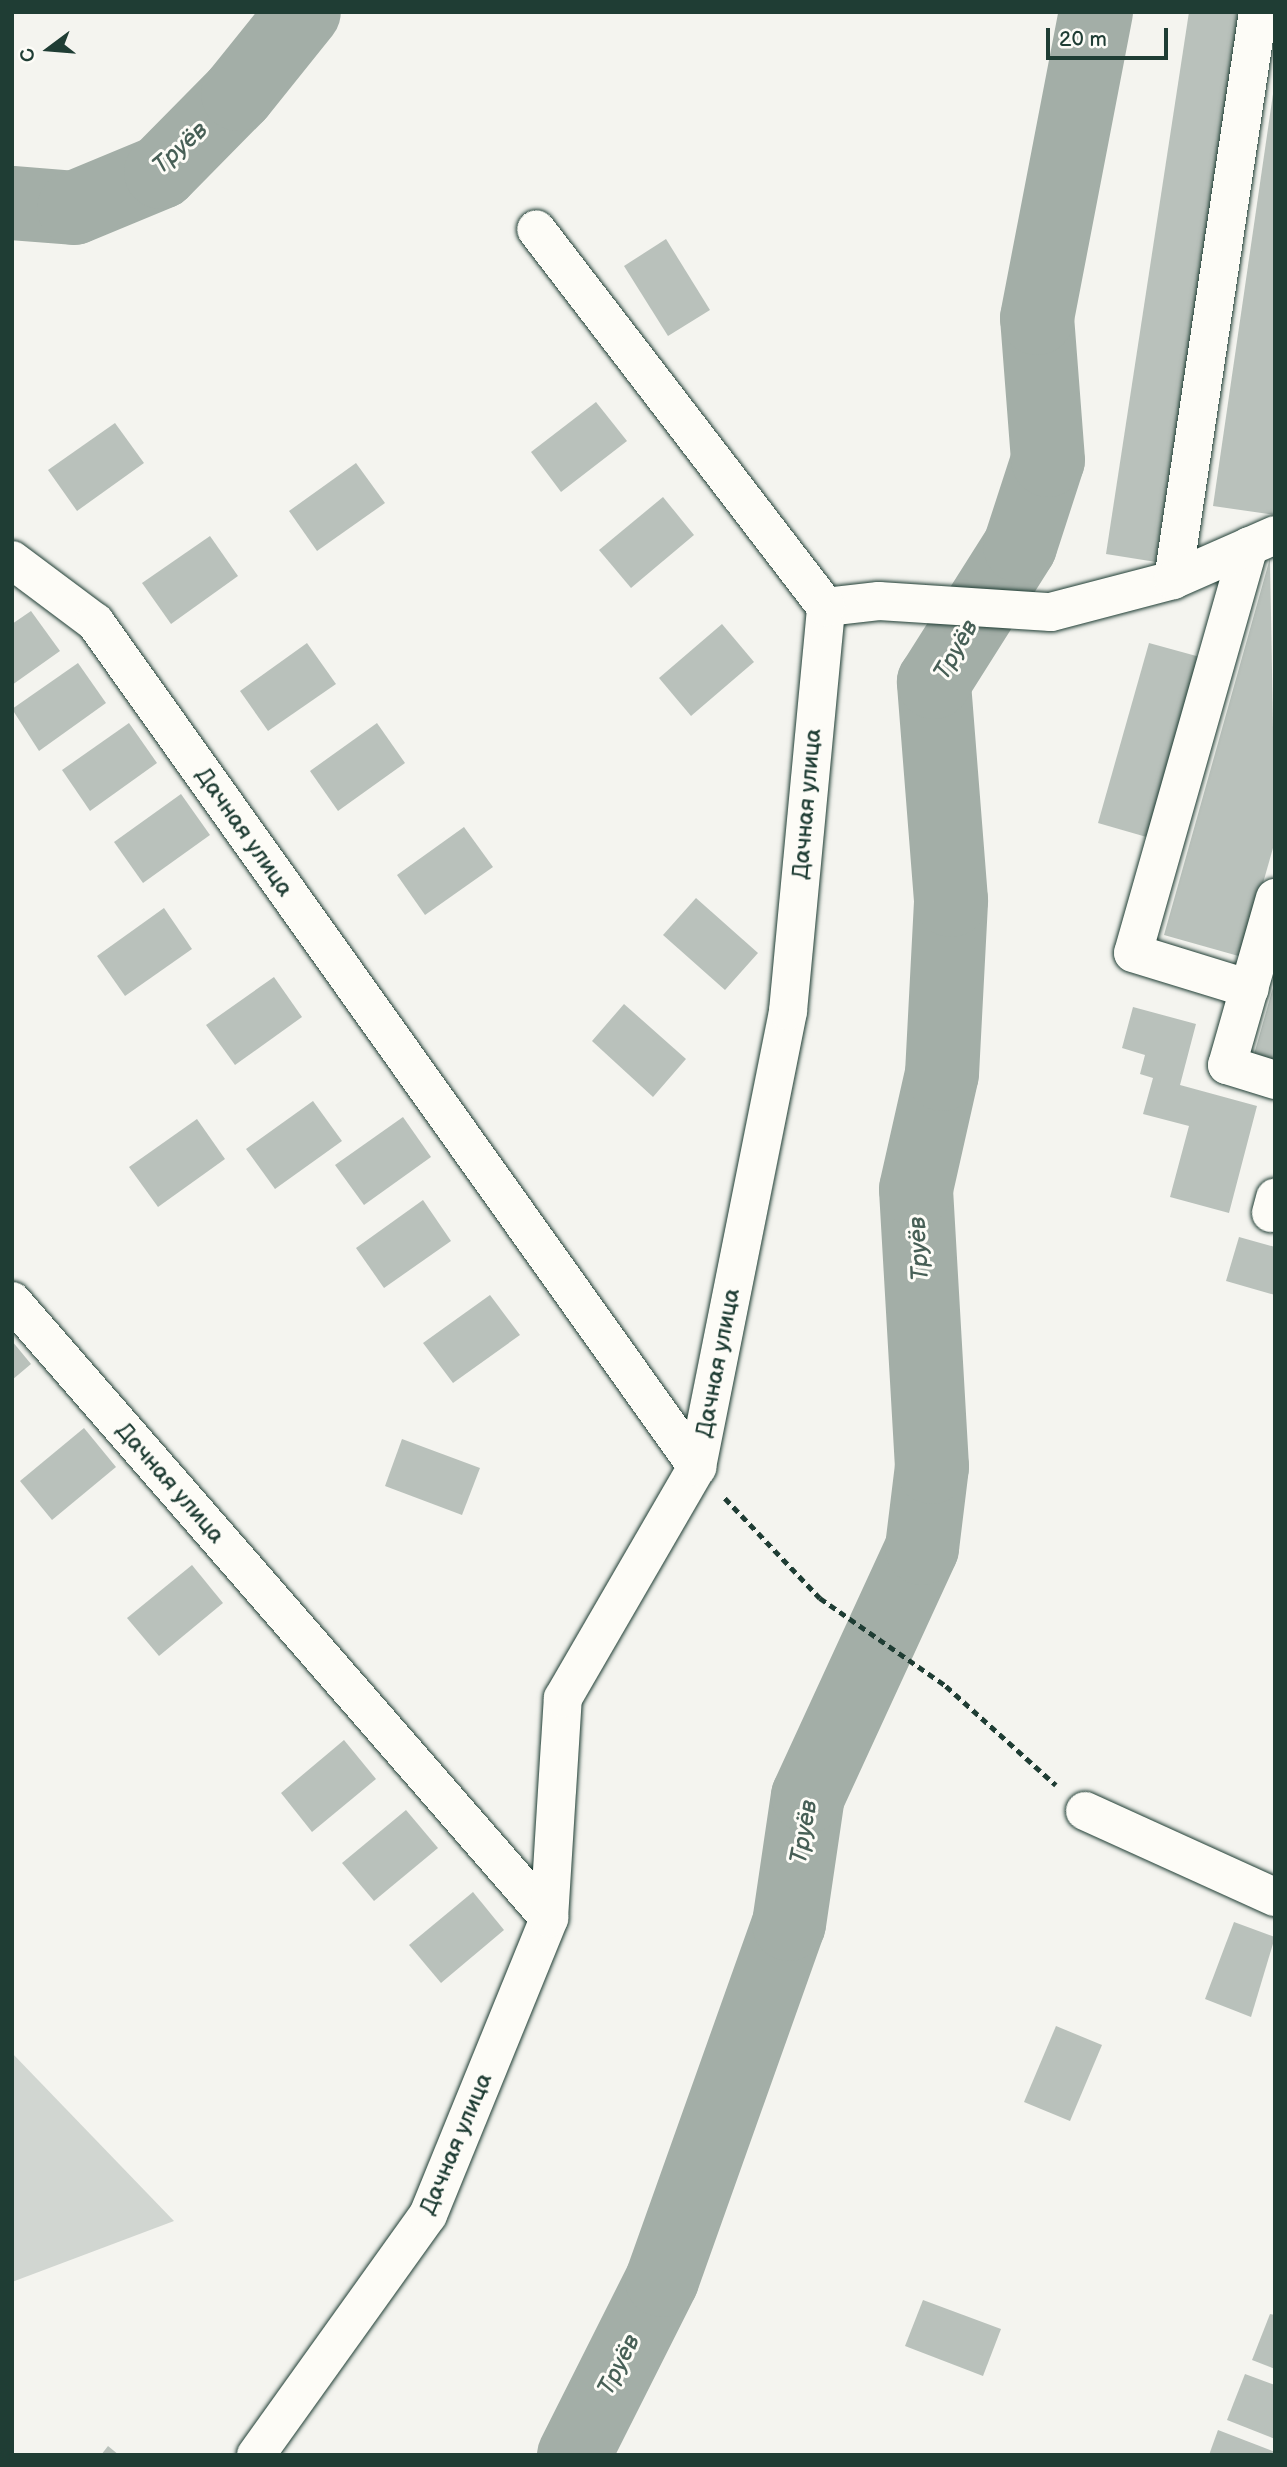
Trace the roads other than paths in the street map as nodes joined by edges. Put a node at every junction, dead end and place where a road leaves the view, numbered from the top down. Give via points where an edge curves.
1 (1258, 12) edge
2 (536, 229) dead end
3 (1262, 540) edge
4 (12, 560) edge
5 (1173, 580) junction
6 (825, 607) junction
7 (1275, 898) edge
8 (1250, 989) junction
9 (1275, 1080) edge
10 (12, 1301) edge
11 (697, 1467) junction
12 (1086, 1811) road end
13 (1275, 1897) edge
14 (549, 1918) junction
15 (256, 2455) edge

1 - 5 street
2 - 6 street
3 - 5 street
3 - 8 street via 1133,953
4 - 11 street, Дачная улица via 94,622
5 - 6 street via 1051,612 879,601
6 - 11 street, Дачная улица via 788,1011
7 - 8 street
8 - 9 street via 1227,1065
10 - 14 street, Дачная улица
11 - 14 street, Дачная улица via 563,1698
12 - 13 street
14 - 15 street, Дачная улица via 428,2215

